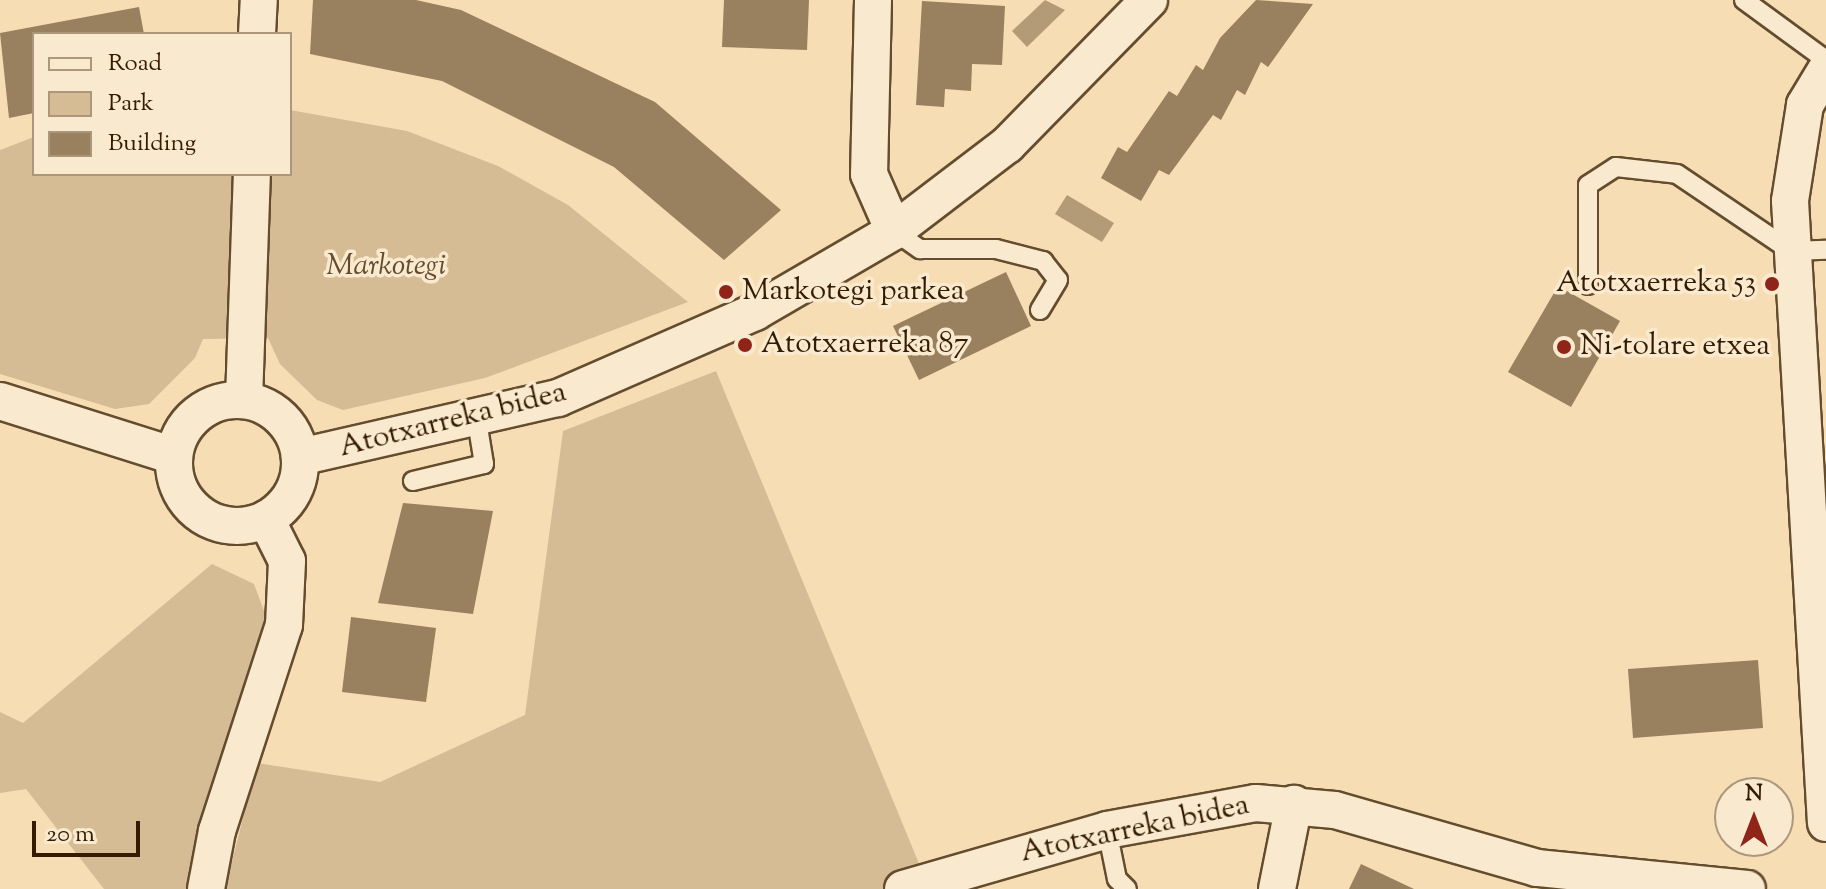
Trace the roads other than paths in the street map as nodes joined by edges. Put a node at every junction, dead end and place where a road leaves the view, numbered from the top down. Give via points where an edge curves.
1 (259, 0) edge
2 (873, 0) edge
3 (1149, 0) edge
4 (1744, 0) edge
5 (257, 32) edge
6 (1826, 60) edge
7 (1826, 70) edge
8 (252, 176) edge
9 (894, 231) junction
10 (1809, 251) edge
11 (1588, 285) dead end
12 (1040, 310) dead end
13 (244, 400) junction
14 (0, 401) edge
15 (477, 421) junction
16 (174, 456) junction
17 (300, 457) junction
18 (413, 481) dead end
19 (266, 519) junction
20 (1294, 804) junction
21 (1826, 823) edge
22 (1107, 830) junction
23 (206, 889) edge
24 (903, 889) edge
25 (1127, 889) edge
26 (1277, 889) edge
27 (1747, 889) edge

1 - 5 street
2 - 9 street via 869,174
3 - 9 street, Atotxarreka bidea via 1007,145
4 - 6 lane
7 - 10 street via 1805,105 1791,166
8 - 13 street
9 - 12 lane via 920,249 996,249 1043,261 1058,280
9 - 15 street, Atotxarreka bidea via 755,312 640,366
10 - 11 lane via 1677,174 1616,167 1588,185
10 - 21 street
13 - 16 street via 205,407 179,437
13 - 17 street via 282,418
14 - 16 street
15 - 17 street, Atotxarreka bidea
15 - 18 lane via 484,464
16 - 19 street via 181,494 209,520 248,525
17 - 19 street via 293,493
19 - 23 street via 287,561 284,625 217,831
20 - 22 street, Atotxarreka bidea via 1198,811
20 - 26 street
20 - 27 street, Atotxarreka bidea via 1399,826 1537,868
22 - 24 street, Atotxarreka bidea
22 - 25 lane via 1117,879

